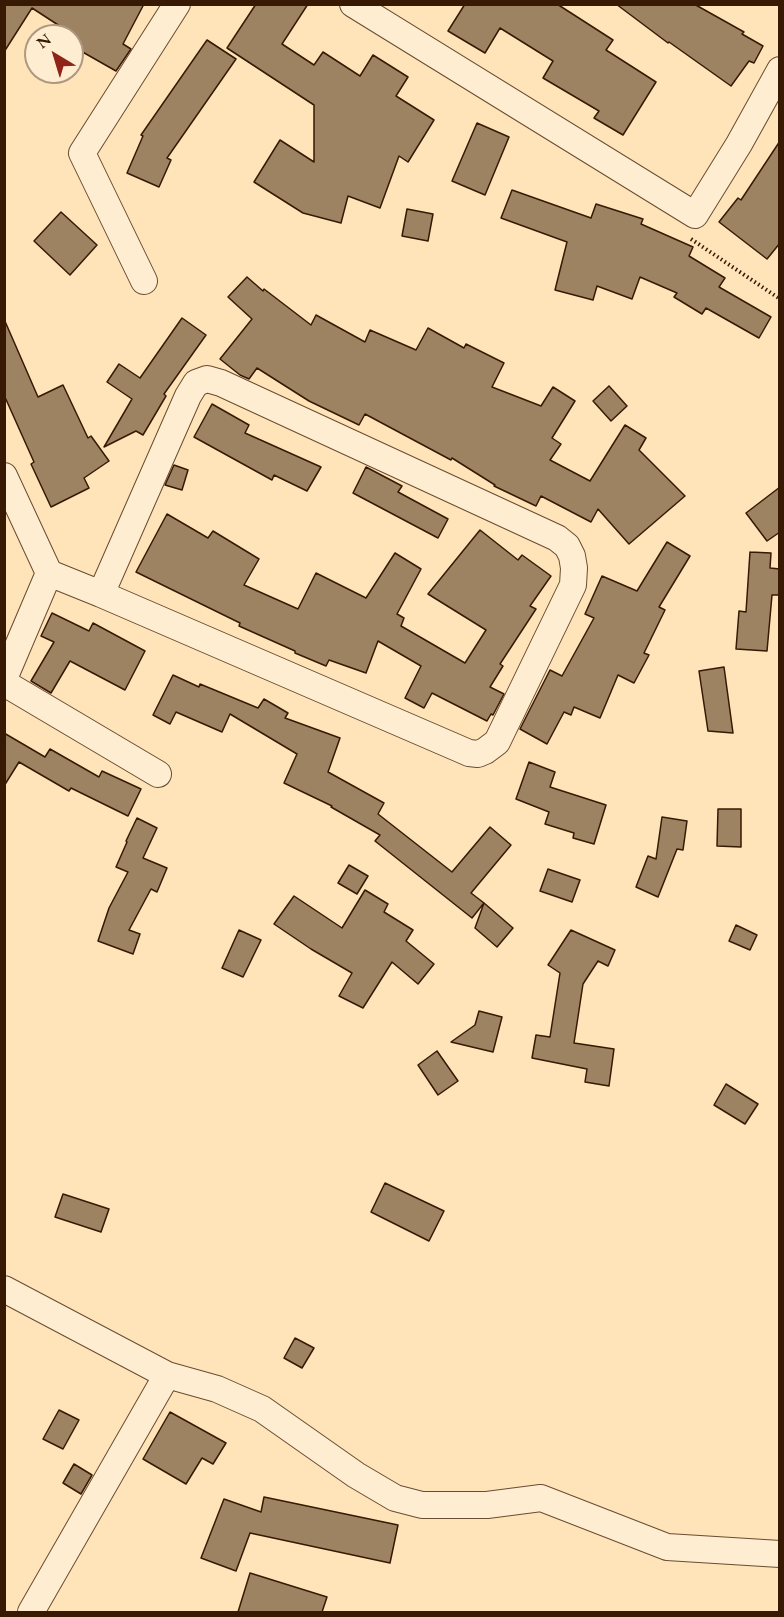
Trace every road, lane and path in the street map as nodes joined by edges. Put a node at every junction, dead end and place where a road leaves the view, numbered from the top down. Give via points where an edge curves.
1 (177, 4) edge
2 (353, 4) edge
3 (780, 70) edge
4 (695, 215) junction
5 (144, 281) dead end
6 (780, 299) edge
7 (4, 476) edge
8 (49, 573) junction
9 (101, 594) junction
10 (158, 774) dead end
11 (4, 1289) edge
12 (167, 1375) junction
13 (780, 1554) edge
14 (32, 1612) edge

1 - 5 street via 82,153
2 - 4 street
3 - 4 street
4 - 6 path via 691,235 694,241
7 - 8 street
8 - 9 street
8 - 10 street via 6,681
9 - 9 street via 478,754 497,742 573,585 574,568 567,546 557,538 207,379 196,383 188,396
11 - 12 street
12 - 13 street via 217,1389 262,1409 395,1498 422,1505 487,1505 541,1498 667,1546
12 - 14 street

